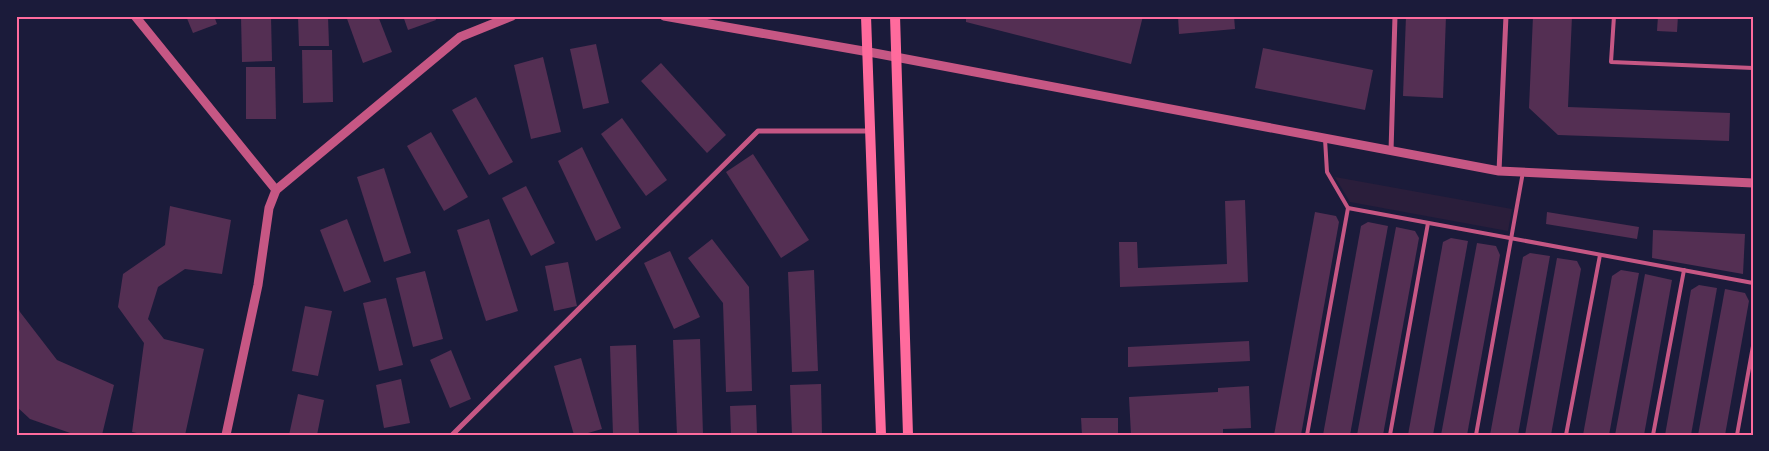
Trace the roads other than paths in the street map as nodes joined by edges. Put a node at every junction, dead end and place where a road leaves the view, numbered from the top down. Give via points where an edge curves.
1 (134, 16) edge
2 (512, 16) edge
3 (664, 16) edge
4 (866, 16) edge
5 (895, 16) edge
6 (1395, 16) edge
7 (1506, 16) edge
8 (1614, 16) edge
9 (869, 52) junction
10 (896, 57) junction
11 (1753, 68) edge
12 (870, 132) junction
13 (1325, 138) junction
14 (1391, 151) junction
15 (1498, 171) junction
16 (1523, 172) junction
17 (1753, 183) edge
18 (276, 190) junction
19 (1348, 208) junction
20 (1428, 223) junction
21 (1511, 238) junction
22 (1600, 255) junction
23 (1684, 270) junction
24 (1753, 283) edge
25 (1753, 346) edge
26 (226, 435) edge
27 (452, 435) edge
28 (881, 435) edge
29 (908, 435) edge
30 (1307, 435) edge
31 (1390, 435) edge
32 (1476, 435) edge
33 (1566, 435) edge
34 (1652, 435) edge
35 (1737, 435) edge

1 - 18 street
2 - 18 street via 460,37
3 - 9 street
4 - 9 main road
5 - 10 main road
6 - 14 street
7 - 15 street
8 - 11 lane via 1611,62
9 - 10 street
9 - 12 main road
10 - 13 street
10 - 29 main road
12 - 27 street via 758,131
12 - 28 main road
13 - 14 street
13 - 19 lane via 1327,172
14 - 15 street
15 - 16 street
16 - 17 street
16 - 21 lane
18 - 26 street via 269,208 258,285
19 - 20 lane
19 - 30 lane
20 - 21 lane
20 - 31 lane
21 - 22 lane
21 - 32 lane
22 - 23 lane
22 - 33 lane
23 - 24 lane
23 - 34 lane
25 - 35 lane

